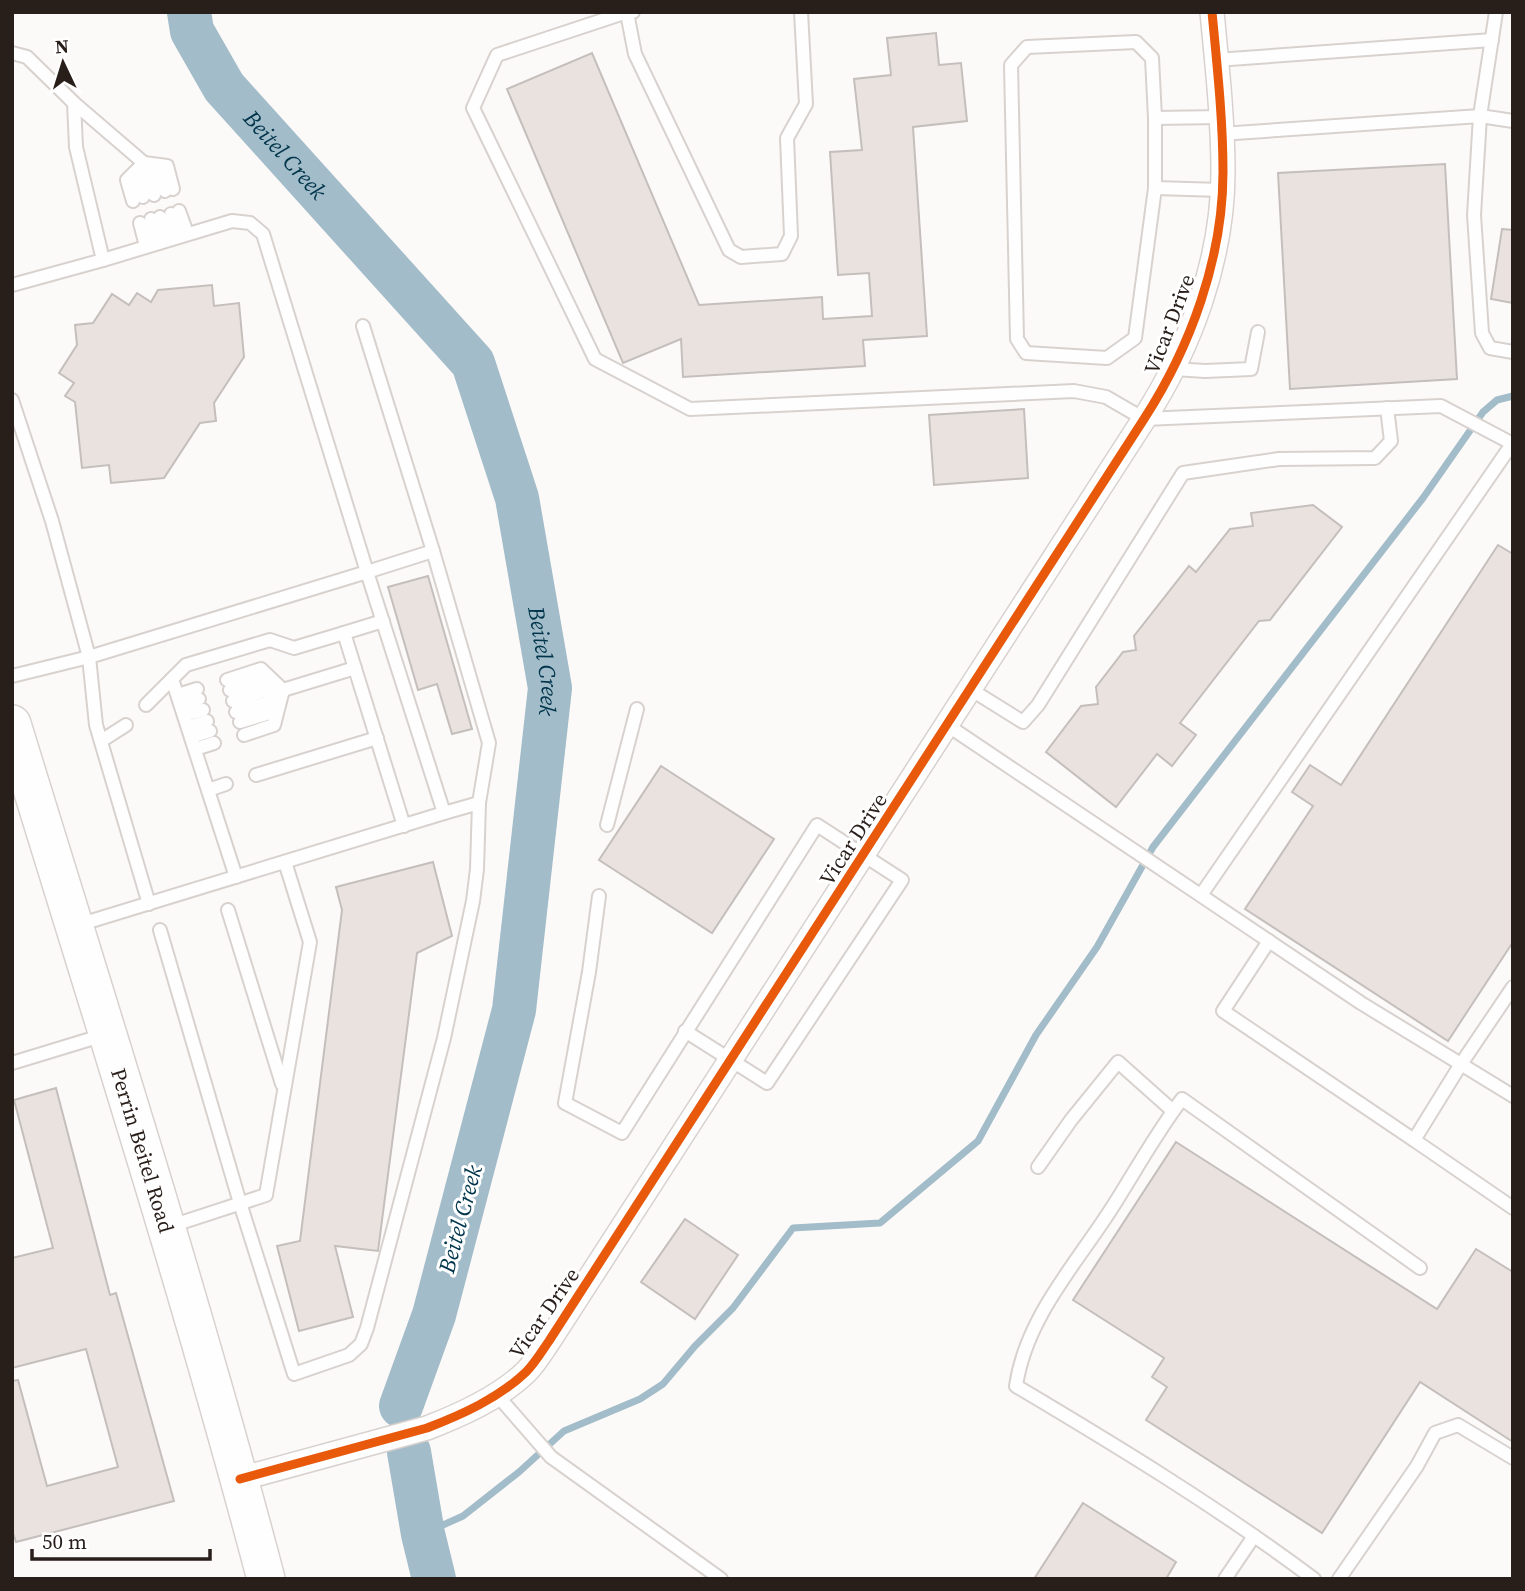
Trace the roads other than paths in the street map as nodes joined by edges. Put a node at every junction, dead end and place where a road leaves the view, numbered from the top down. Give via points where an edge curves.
1 (627, 12) edge
2 (633, 12) edge
3 (801, 12) edge
4 (1212, 12) edge
5 (1496, 12) edge
6 (1492, 40) junction
7 (12, 53) edge
8 (1216, 60) junction
9 (74, 103) junction
10 (1480, 116) junction
11 (1155, 118) junction
12 (1513, 121) edge
13 (1221, 126) junction
14 (144, 163) junction
15 (1156, 188) junction
16 (1222, 190) junction
17 (154, 195) junction
18 (167, 240) junction
19 (103, 260) junction
20 (12, 285) edge
21 (363, 326) dead end
22 (1258, 332) dead end
23 (1513, 352) edge
24 (1174, 369) junction
25 (12, 400) edge
26 (1387, 408) junction
27 (1144, 419) junction
28 (1512, 444) edge
29 (433, 551) junction
30 (367, 572) junction
31 (383, 621) junction
32 (344, 633) junction
33 (89, 657) junction
34 (355, 668) junction
35 (12, 676) edge
36 (172, 679) junction
37 (970, 689) junction
38 (284, 690) junction
39 (146, 705) dead end
40 (235, 707) junction
41 (637, 709) dead end
42 (205, 716) junction
43 (186, 721) junction
44 (12, 724) edge
45 (126, 724) dead end
46 (947, 725) junction
47 (377, 738) junction
48 (101, 741) junction
49 (256, 775) dead end
50 (226, 784) dead end
51 (208, 790) junction
52 (479, 803) junction
53 (444, 813) junction
54 (607, 825) dead end
55 (404, 826) junction
56 (864, 855) junction
57 (285, 862) junction
58 (236, 877) junction
59 (1201, 895) junction
60 (599, 896) dead end
61 (149, 904) junction
62 (228, 911) dead end
63 (74, 926) junction
64 (160, 930) dead end
65 (1269, 941) junction
66 (1513, 987) edge
67 (685, 1031) junction
68 (108, 1034) junction
69 (732, 1059) junction
70 (12, 1063) edge
71 (1461, 1064) junction
72 (284, 1088) junction
73 (1513, 1096) edge
74 (1173, 1111) junction
75 (1414, 1140) junction
76 (1038, 1167) dead end
77 (240, 1203) junction
78 (1513, 1208) edge
79 (167, 1227) junction
80 (1420, 1268) dead end
81 (497, 1395) junction
82 (1513, 1458) edge
83 (240, 1479) junction
84 (1254, 1536) junction
85 (267, 1579) edge
86 (721, 1579) edge
87 (1225, 1579) edge
88 (1314, 1579) edge
89 (1339, 1579) edge

1 - 2 lane
1 - 3 lane via 635,54 729,250 741,257 782,254 792,236 787,138 806,104
1 - 27 lane via 498,55 473,108 595,359 690,409 1074,391 1106,397
4 - 8 street, Vicar Drive
5 - 6 lane
6 - 8 lane
6 - 10 lane
7 - 9 lane via 27,57
8 - 13 street, Vicar Drive
9 - 14 lane
9 - 19 lane via 76,147
10 - 12 lane
10 - 13 lane
10 - 23 lane via 1474,215 1482,333 1490,348
11 - 13 lane
11 - 15 lane
11 - 15 lane via 1152,58 1136,42 1027,47 1011,65 1017,339 1026,353 1107,359 1135,338
13 - 16 street, Vicar Drive
14 - 17 lane
14 - 17 lane via 127,180
14 - 17 lane via 167,166
15 - 16 lane
16 - 24 street, Vicar Drive via 1209,269
18 - 18 lane via 160,217
18 - 19 lane
18 - 30 lane via 232,221 250,223 263,234
19 - 20 lane
21 - 29 lane
22 - 24 lane via 1251,369
24 - 27 street, Vicar Drive
25 - 33 lane
26 - 27 lane
26 - 28 lane via 1441,406
26 - 37 lane via 1391,441 1375,458 1279,459 1183,473 1023,722
27 - 37 street, Vicar Drive
28 - 59 lane
29 - 30 lane
29 - 52 lane via 489,743
30 - 31 lane
30 - 33 lane
31 - 32 lane
31 - 53 lane
32 - 34 lane
32 - 36 lane via 294,648 270,640 186,665
33 - 35 lane
33 - 48 lane
34 - 38 lane
34 - 47 lane
36 - 39 lane
36 - 43 lane
37 - 46 street, Vicar Drive
38 - 40 lane via 264,691
38 - 40 lane via 270,713
38 - 40 lane via 261,669
41 - 54 lane
42 - 43 lane
42 - 43 lane
42 - 43 lane
43 - 51 lane
44 - 63 main road, Perrin Beitel Road
45 - 48 lane
46 - 56 street, Vicar Drive
46 - 59 lane
47 - 49 lane
47 - 55 lane
48 - 61 lane
50 - 51 lane
51 - 58 lane
52 - 53 lane
52 - 77 lane via 473,901 444,1038 368,1328 349,1355 294,1374
53 - 55 lane
55 - 57 lane
56 - 67 lane via 817,825
56 - 69 street, Vicar Drive
56 - 69 lane via 902,880 767,1083
57 - 58 lane
57 - 72 lane via 310,942
58 - 61 lane
59 - 65 lane
60 - 67 lane via 565,1104 622,1133
61 - 63 lane
62 - 72 lane
63 - 68 main road, Perrin Beitel Road
64 - 77 lane
65 - 71 lane
65 - 75 lane via 1223,1011
66 - 71 lane
67 - 69 lane
68 - 70 lane
68 - 79 main road, Perrin Beitel Road
69 - 81 street, Vicar Drive via 549,1341 526,1371
71 - 73 lane
71 - 75 lane
72 - 77 lane via 265,1195
74 - 76 lane via 1118,1062
74 - 80 lane via 1182,1099
74 - 84 lane via 1051,1297 1019,1363 1016,1386
75 - 78 lane
77 - 79 lane
79 - 83 main road, Perrin Beitel Road
81 - 83 street, Vicar Drive via 427,1429
81 - 86 lane via 551,1457
82 - 89 lane via 1458,1425 1436,1433
83 - 85 main road, Perrin Beitel Road
84 - 87 lane
84 - 88 lane

